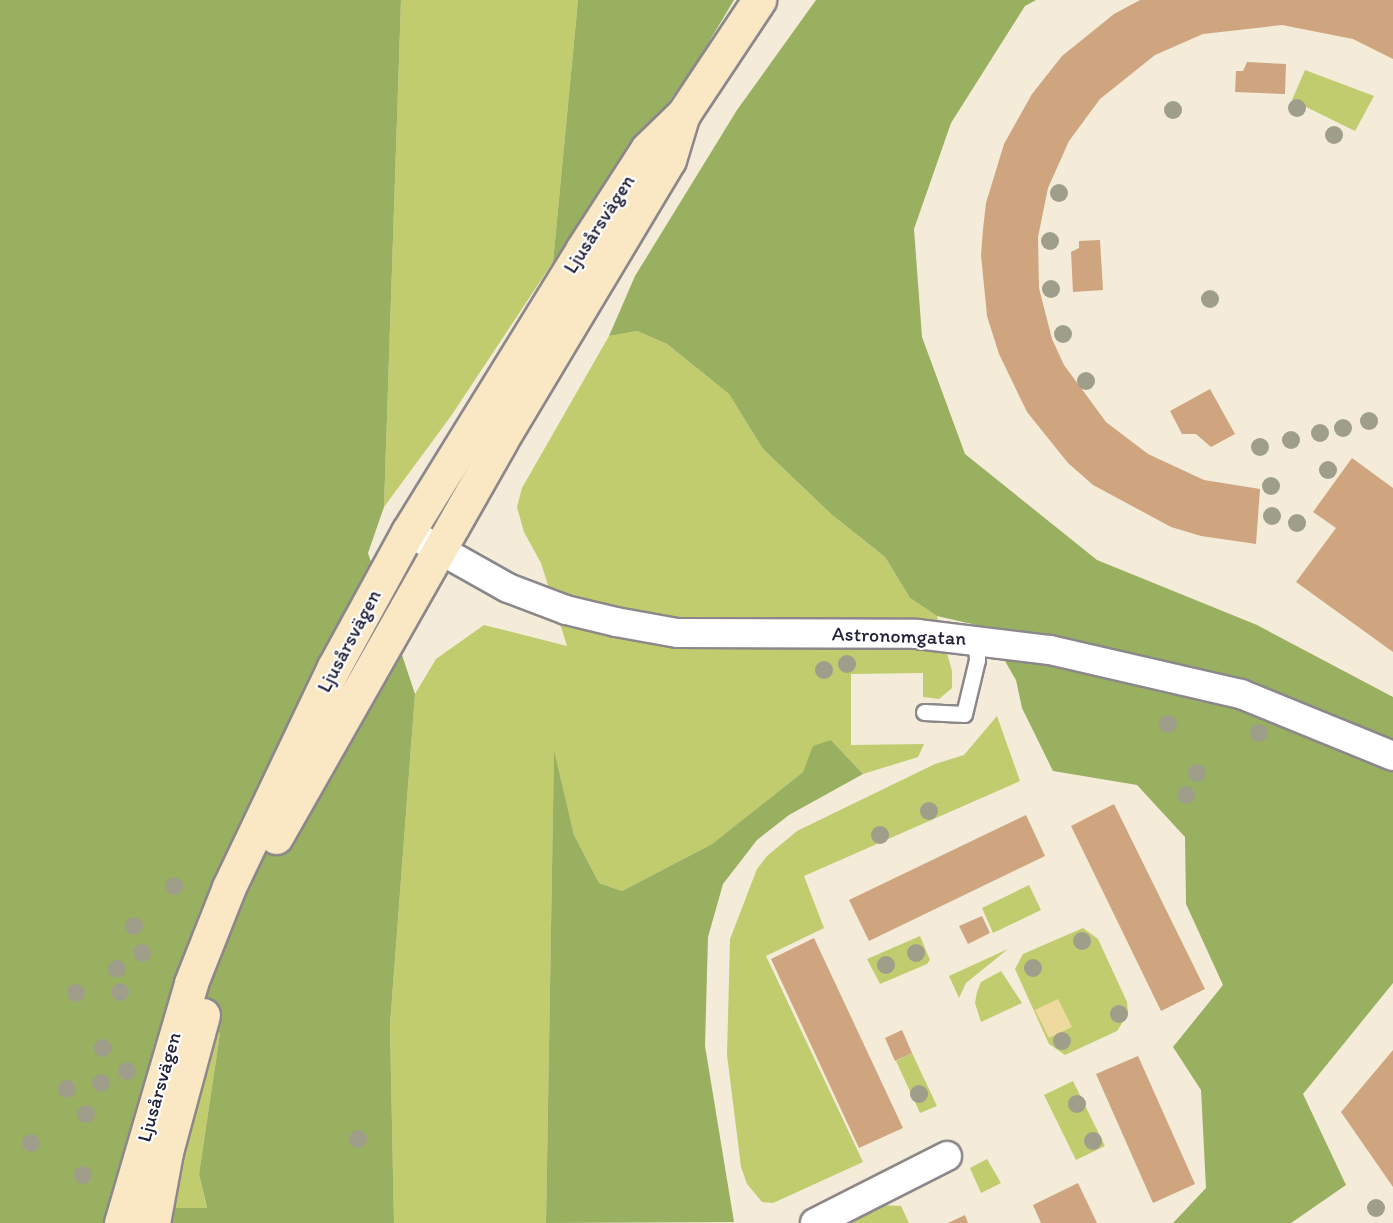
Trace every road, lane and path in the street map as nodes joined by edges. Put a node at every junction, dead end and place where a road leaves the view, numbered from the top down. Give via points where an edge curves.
1 (759, 0) edge
2 (684, 113) junction
3 (408, 532) junction
4 (440, 550) junction
5 (976, 640) junction
6 (924, 712) dead end
7 (1393, 756) edge
8 (947, 1156) dead end
9 (121, 1223) edge
10 (153, 1223) edge
11 (815, 1223) edge

1 - 2 main road, Ljusårsvägen
2 - 3 main road, Ljusårsvägen via 647,149
2 - 4 main road, Ljusårsvägen via 669,160
3 - 4 street, Astronomgatan
3 - 9 main road, Ljusårsvägen via 334,667 229,887 191,982
4 - 5 street, Astronomgatan via 508,588 566,610 677,633 917,634
4 - 10 main road, Ljusårsvägen via 291,806 241,910 201,1022 166,1152
5 - 6 lane via 977,660 964,714
5 - 7 street, Astronomgatan via 1097,659 1241,694
8 - 11 street

